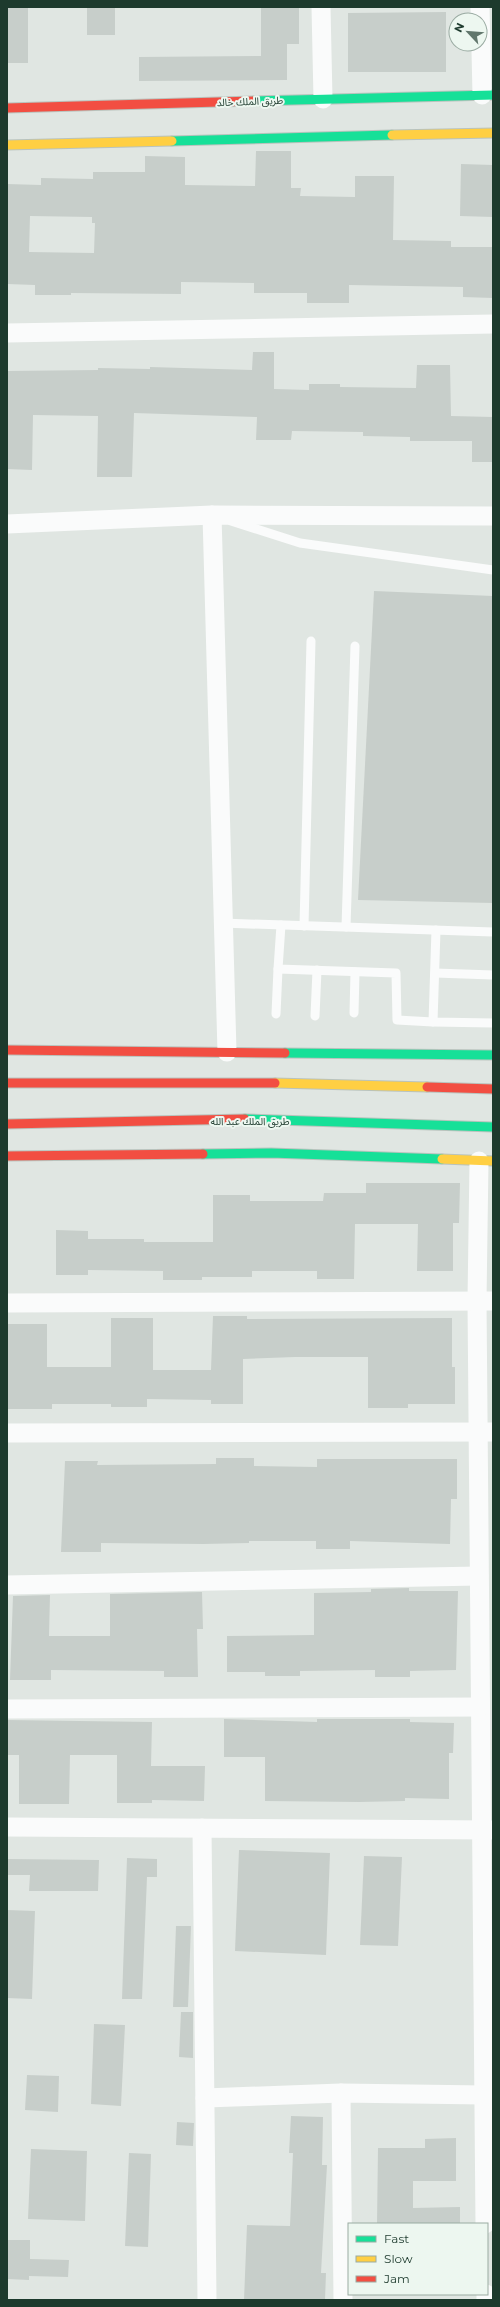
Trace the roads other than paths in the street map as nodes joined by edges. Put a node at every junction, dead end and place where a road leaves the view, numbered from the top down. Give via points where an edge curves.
1 (321, 7) edge
2 (480, 7) edge
3 (488, 95) edge
4 (323, 99) junction
5 (7, 108) edge
6 (493, 133) edge
7 (7, 145) edge
8 (493, 324) edge
9 (7, 333) edge
10 (212, 515) junction
11 (493, 516) edge
12 (7, 524) edge
13 (493, 570) edge
14 (311, 641) dead end
15 (355, 646) dead end
16 (222, 923) junction
17 (281, 925) junction
18 (304, 926) junction
19 (346, 927) junction
20 (436, 930) junction
21 (493, 932) edge
22 (278, 969) junction
23 (317, 970) junction
24 (355, 972) junction
25 (435, 973) junction
26 (493, 975) edge
27 (354, 1013) dead end
28 (276, 1014) dead end
29 (315, 1016) dead end
30 (433, 1022) junction
31 (493, 1023) edge
32 (7, 1050) edge
33 (227, 1052) junction
34 (493, 1055) edge
35 (7, 1083) edge
36 (493, 1089) edge
37 (252, 1119) junction
38 (7, 1124) edge
39 (493, 1127) edge
40 (415, 1134) dead end
41 (7, 1156) edge
42 (486, 1161) edge
43 (485, 1301) edge
44 (7, 1303) edge
45 (486, 1432) edge
46 (7, 1433) edge
47 (480, 1576) junction
48 (7, 1585) edge
49 (480, 1707) junction
50 (7, 1709) edge
51 (7, 1827) edge
52 (202, 1828) junction
53 (487, 1830) edge
54 (341, 2093) junction
55 (484, 2095) junction
56 (205, 2098) junction
57 (485, 2223) edge
58 (208, 2300) edge
59 (343, 2300) edge

1 - 4 street
2 - 3 street
3 - 4 main road, طريق الملك خالد
4 - 5 main road, طريق الملك خالد
6 - 7 main road
8 - 9 street
10 - 11 street
10 - 12 street
10 - 13 lane via 300,543
10 - 16 street
14 - 18 lane
15 - 19 lane
16 - 17 lane
16 - 33 street
17 - 18 lane
17 - 22 lane
18 - 19 lane
19 - 20 lane
20 - 21 lane
20 - 25 lane
22 - 23 lane
22 - 28 lane
23 - 24 lane
23 - 29 lane
24 - 27 lane
24 - 30 lane via 396,973 397,1020
25 - 26 lane
25 - 30 lane
30 - 31 lane
32 - 33 main road
33 - 34 main road
35 - 36 main road via 218,1082
37 - 38 main road, طريق الملك عبد الله
37 - 39 main road, طريق الملك عبد الله
37 - 40 main road
41 - 42 main road via 271,1153
42 - 43 street
43 - 44 street
43 - 45 street
45 - 46 street
45 - 47 street
47 - 48 street
47 - 49 street
49 - 50 street
49 - 53 street
51 - 52 street
52 - 53 street
52 - 56 street
53 - 55 street
54 - 55 street
54 - 56 street
54 - 59 street
55 - 57 street
56 - 58 street

